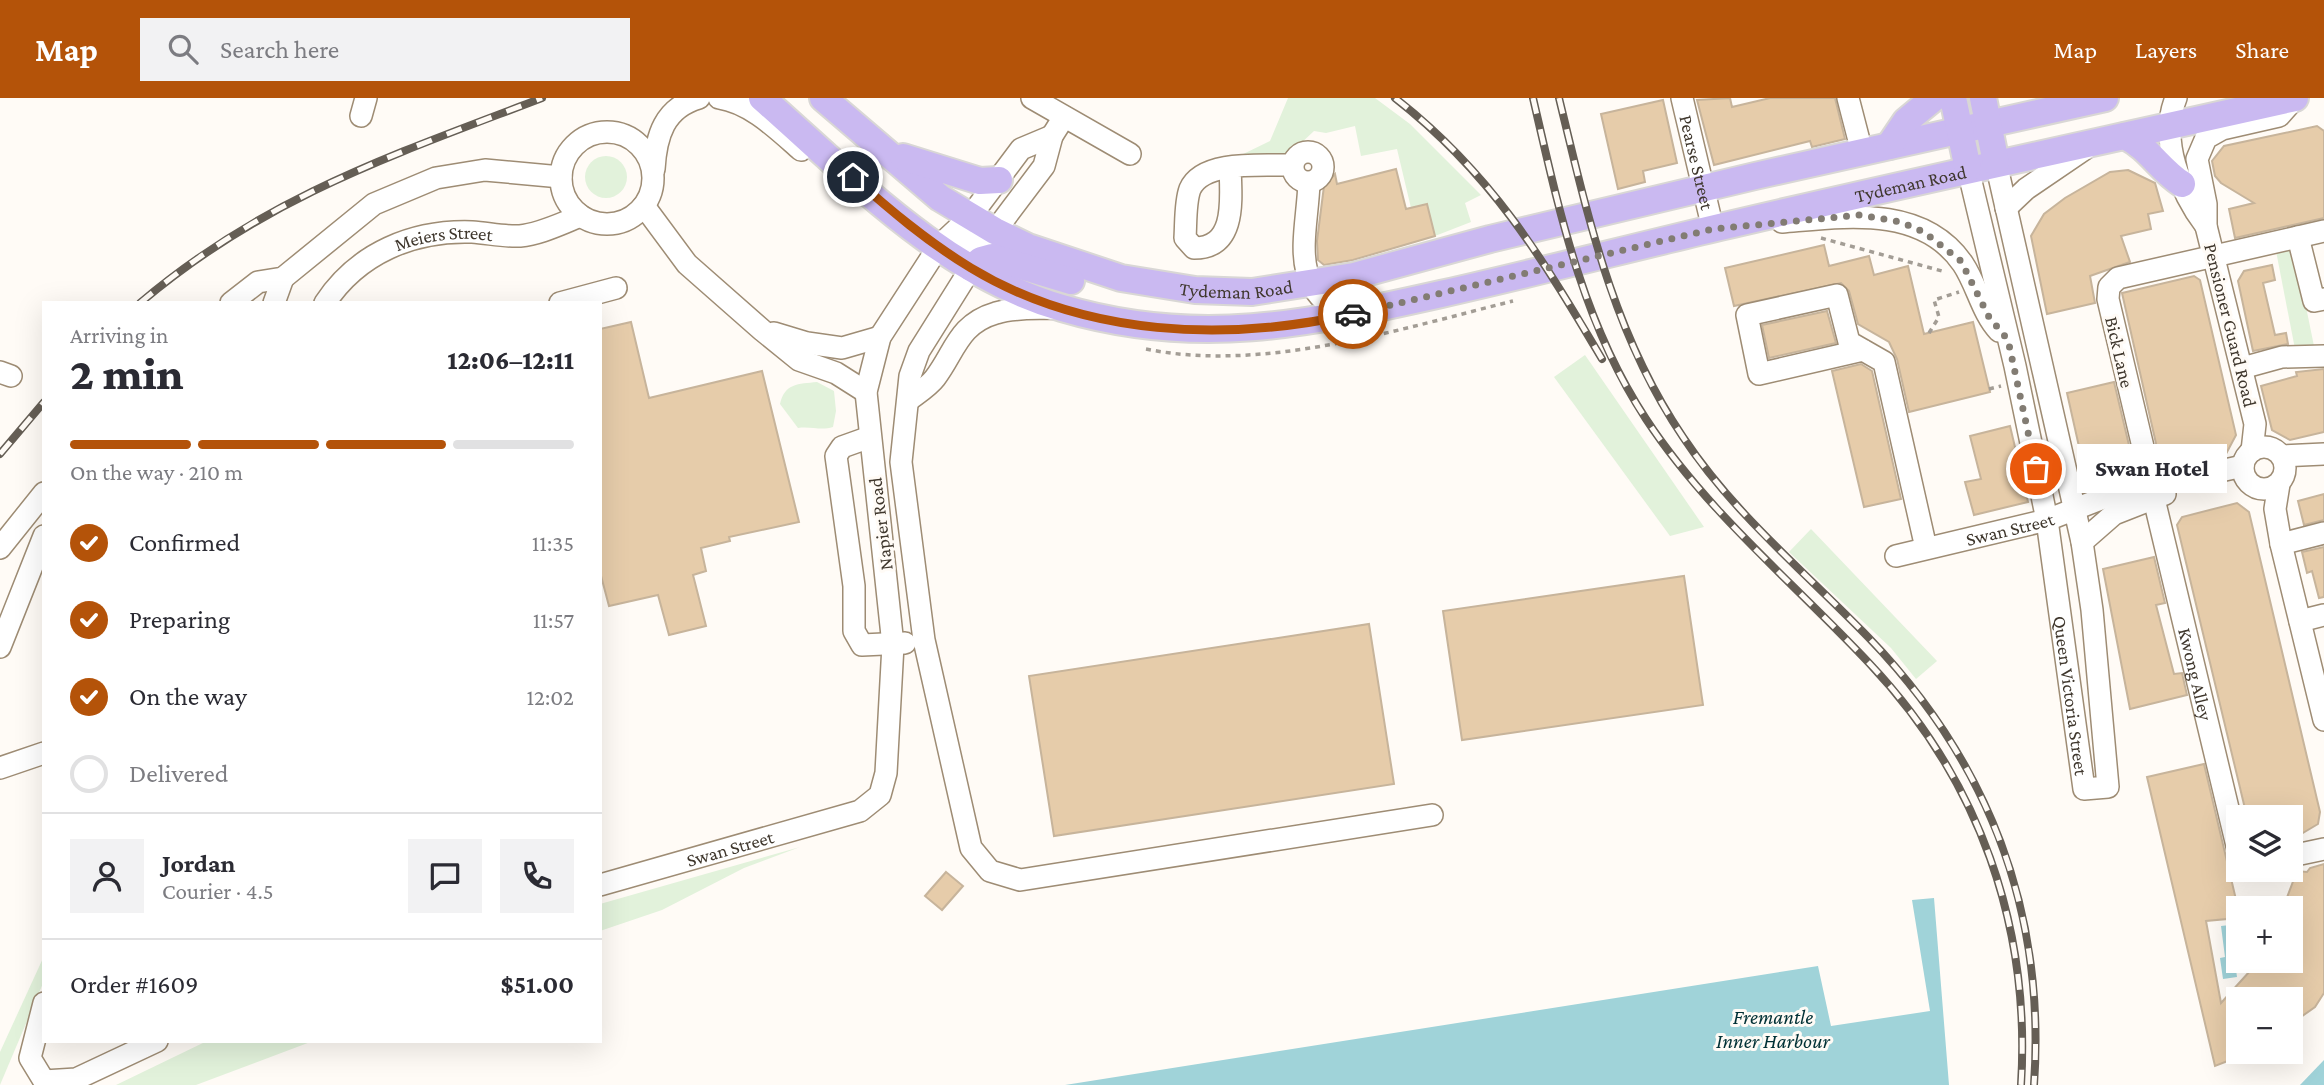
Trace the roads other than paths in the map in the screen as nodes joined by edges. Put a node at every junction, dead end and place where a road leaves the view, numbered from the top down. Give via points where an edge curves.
1 (699, 98) edge
2 (719, 98) edge
3 (762, 98) edge
4 (823, 98) edge
5 (1032, 98) edge
6 (1682, 98) edge
7 (1848, 98) edge
8 (1934, 98) edge
9 (1953, 98) edge
10 (1983, 98) edge
11 (2105, 98) edge
12 (2176, 98) edge
13 (2295, 98) edge
14 (1064, 117) junction
15 (1988, 124) junction
16 (2168, 127) junction
17 (1959, 131) junction
18 (1052, 136) junction
19 (2125, 136) junction
20 (2094, 143) junction
21 (1889, 146) junction
22 (885, 150) junction
23 (1862, 152) junction
24 (1130, 154) dead end
25 (1996, 163) junction
26 (1230, 167) dead end
27 (1968, 169) junction
28 (561, 177) junction
29 (653, 178) junction
30 (999, 180) junction
31 (2182, 184) junction
32 (1704, 189) junction
33 (644, 206) junction
34 (2006, 208) junction
35 (889, 209) junction
36 (581, 216) junction
37 (970, 217) junction
38 (2206, 226) junction
39 (1713, 229) junction
40 (995, 231) junction
41 (2324, 231) edge
42 (2298, 237) junction
43 (939, 246) junction
44 (2215, 256) junction
45 (971, 268) junction
46 (283, 278) junction
47 (1310, 285) junction
48 (1165, 287) junction
49 (616, 288) dead end
50 (2324, 299) edge
51 (234, 301) edge
52 (275, 301) edge
53 (326, 301) edge
54 (567, 301) edge
55 (1058, 307) junction
56 (1346, 315) junction
57 (762, 330) junction
58 (880, 337) junction
59 (2008, 340) junction
60 (1863, 350) junction
61 (2324, 356) edge
62 (2242, 368) junction
63 (866, 392) junction
64 (910, 399) junction
65 (870, 437) junction
66 (2318, 455) edge
67 (2265, 468) junction
68 (2153, 492) junction
69 (42, 496) edge
70 (2075, 509) junction
71 (2047, 520) junction
72 (2324, 533) edge
73 (42, 541) edge
74 (2081, 542) junction
75 (2281, 544) junction
76 (0, 548) edge
77 (1926, 548) junction
78 (1896, 556) dead end
79 (2324, 615) edge
80 (2300, 621) junction
81 (924, 640) junction
82 (893, 645) junction
83 (0, 647) edge
84 (2318, 668) edge
85 (2324, 720) edge
86 (42, 754) edge
87 (0, 768) edge
88 (2227, 805) edge
89 (860, 811) joint
90 (1432, 815) dead end
91 (2324, 849) edge
92 (2303, 853) edge
93 (602, 884) edge
94 (39, 1030) edge
95 (153, 1043) edge

1 - 29 street via 680,105 662,126
2 - 35 street via 764,118 846,189
3 - 35 main road, Tydeman Road
4 - 22 main road, Tydeman Road
5 - 14 street
6 - 32 street, Pearse Street
7 - 23 street
8 - 21 main road via 1906,121
9 - 17 main road, Queen Victoria Street
10 - 15 main road, Queen Victoria Street
11 - 15 main road, Tydeman Road
12 - 16 street, Pensioner Guard Road
13 - 16 main road, Tydeman Road
13 - 38 street, Pensioner Guard Road via 2279,116 2222,129 2206,138 2197,159
14 - 18 street
14 - 24 street
15 - 17 main road, Tydeman Road
15 - 25 main road, Queen Victoria Street
16 - 19 main road, Tydeman Road
16 - 31 street, Pensioner Guard Road
17 - 21 main road, Tydeman Road
17 - 27 main road, Queen Victoria Street
18 - 30 street, Napier Road via 1021,149
18 - 40 street via 1044,166
19 - 20 main road, Tydeman Road
19 - 31 main road via 2144,146
20 - 25 main road, Tydeman Road
20 - 34 street via 2025,189
21 - 23 main road, Tydeman Road
22 - 30 main road via 942,172 980,181
22 - 37 main road, Tydeman Road via 940,198
23 - 32 main road, Tydeman Road
25 - 27 main road, Tydeman Road
25 - 34 street, Queen Victoria Street
26 - 47 street via 1292,165 1297,156 1307,152 1320,158 1321,176 1309,183 1304,247
27 - 39 main road, Tydeman Road
27 - 59 street, Queen Victoria Street
28 - 29 street via 572,148 584,138 607,132 630,138 642,148
28 - 36 street via 568,202
28 - 46 street via 485,170 436,178 374,205
29 - 33 street
30 - 37 street, Napier Road
31 - 38 street, Pensioner Guard Road via 2188,203
32 - 39 street, Pearse Street
32 - 47 main road, Tydeman Road
33 - 36 street via 615,223 597,223
33 - 57 street via 687,264
34 - 70 street, Queen Victoria Street
35 - 43 main road, Tydeman Road
36 - 53 street, Meiers Street via 521,236 442,232 413,238 384,248 335,287
37 - 40 main road, Tydeman Road
37 - 43 street, Napier Road
38 - 44 street, Pensioner Guard Road
39 - 56 main road, Tydeman Road
39 - 59 street via 1860,215 1901,222 1924,232 1961,261 1989,317
40 - 43 street via 977,241
40 - 48 main road, Tydeman Road via 1082,267
41 - 42 street, Bick Lane
42 - 44 street, Bick Lane
42 - 50 street via 2314,301
43 - 45 main road, Tydeman Road
43 - 58 street, Napier Road
44 - 62 street, Pensioner Guard Road
44 - 68 street, Bick Lane via 2118,278 2107,293
45 - 48 main road via 992,257 1103,290
45 - 55 main road, Tydeman Road
45 - 64 street, Napier Road via 919,351 910,376
46 - 51 street via 258,282
46 - 52 street
47 - 48 main road, Tydeman Road via 1252,292
47 - 56 street via 1319,299
49 - 54 street
55 - 56 main road, Tydeman Road via 1127,324 1198,331 1234,331
55 - 64 street via 986,316 963,333 934,379
57 - 58 street via 842,348
57 - 63 street via 799,360 836,373
58 - 63 street, Napier Road
59 - 71 street, Queen Victoria Street
60 - 60 street via 1849,342 1838,295 1747,316 1759,374
60 - 77 street via 1884,362
61 - 62 street via 2282,357
62 - 67 street, Pensioner Guard Road
63 - 65 street, Napier Road
64 - 81 street, Napier Road via 901,462
65 - 82 street, Napier Road
65 - 82 street via 842,447 836,456 854,586 854,631 862,645
66 - 67 street, Swan Street
67 - 68 street, Swan Street
67 - 75 street, Pensioner Guard Road
68 - 70 street, Swan Street via 2111,495
68 - 74 street, Swan Street via 2113,514
68 - 88 street, Kwong Alley
69 - 76 street
70 - 71 street, Swan Street
70 - 74 street, Queen Victoria Street
71 - 74 street, Queen Victoria Street via 2084,789 2108,788 2092,610
71 - 77 street, Swan Street
72 - 75 street
73 - 83 street
75 - 80 street, Pensioner Guard Road
77 - 78 street, Swan Street
79 - 80 street
80 - 84 street, Pensioner Guard Road
81 - 82 street
81 - 90 street, Napier Road via 971,848 990,871 1020,880
82 - 89 street, Napier Road via 886,773 880,795
84 - 85 street, Pensioner Guard Road
86 - 87 street
89 - 93 street, Swan Street
91 - 92 street
94 - 95 street via 30,1058 44,1081 76,1079

